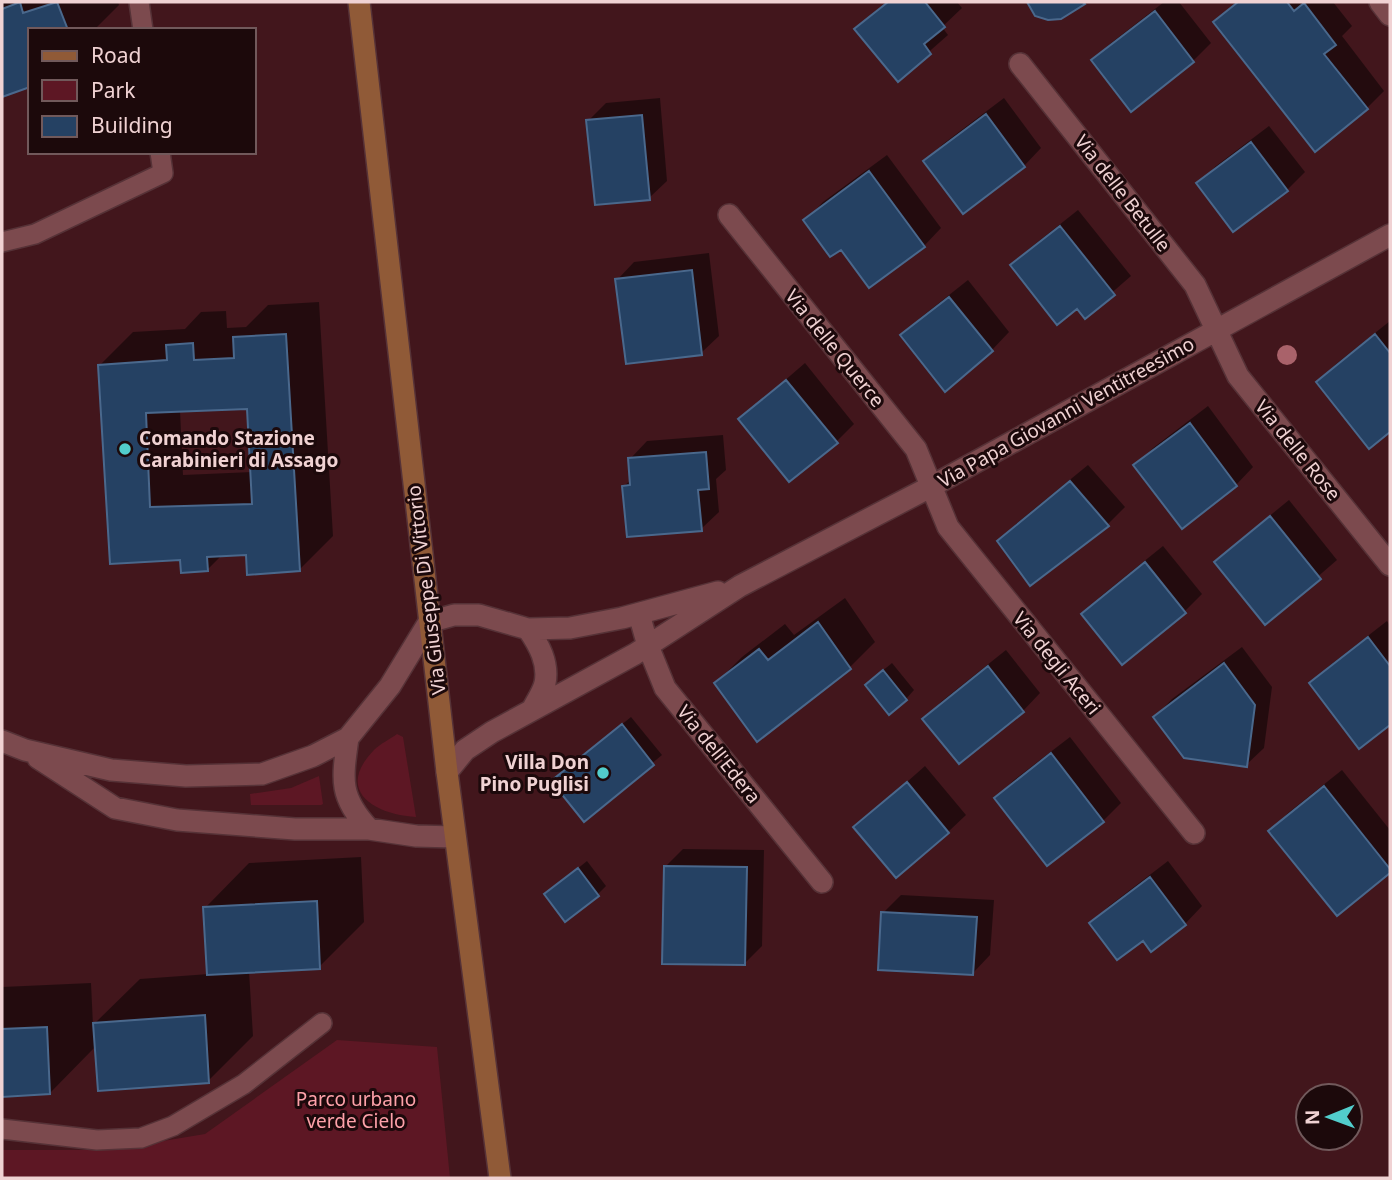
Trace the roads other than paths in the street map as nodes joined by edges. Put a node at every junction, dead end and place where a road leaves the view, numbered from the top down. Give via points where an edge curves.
1 (139, 2) edge
2 (359, 2) edge
3 (1380, 2) edge
4 (1390, 15) edge
5 (143, 28) edge
6 (1020, 64) dead end
7 (160, 154) edge
8 (729, 215) dead end
9 (1390, 235) edge
10 (2, 242) edge
11 (1216, 329) junction
12 (932, 486) junction
13 (1390, 565) edge
14 (740, 586) junction
15 (639, 614) junction
16 (429, 622) junction
17 (528, 629) junction
18 (648, 646) junction
19 (532, 709) junction
20 (348, 738) junction
21 (2, 741) edge
22 (24, 750) junction
23 (447, 772) junction
24 (369, 829) junction
25 (1194, 833) dead end
26 (455, 837) junction
27 (822, 882) dead end
28 (323, 1023) dead end
29 (2, 1129) edge
30 (500, 1178) edge

1 - 5 lane
2 - 16 main road, Via Giuseppe Di Vittorio
3 - 4 street
6 - 11 street, Via delle Betulle via 1195,285
7 - 10 lane via 163,173 35,234
8 - 12 street, Via delle Querce via 916,449
9 - 11 street, Via Papa Giovanni Ventitreesimo
11 - 12 street, Via Papa Giovanni Ventitreesimo
11 - 13 street, Via delle Rose via 1238,376
12 - 14 street, Via Papa Giovanni Ventitreesimo
12 - 25 street, Via degli Aceri via 948,527
14 - 15 street, Via Papa Giovanni Ventitreesimo
14 - 18 street, Via Papa Giovanni Ventitreesimo
15 - 17 street, Via Papa Giovanni Ventitreesimo via 570,628
15 - 18 street, Via dell'Edera
16 - 17 street, Via Papa Giovanni Ventitreesimo via 479,615
16 - 20 street via 390,686
16 - 23 main road, Via Giuseppe Di Vittorio
17 - 19 street via 540,646 545,684
18 - 19 street, Via Papa Giovanni Ventitreesimo
18 - 27 street, Via dell'Edera via 665,688
19 - 23 street, Via Papa Giovanni Ventitreesimo via 465,750
20 - 22 street via 262,774 186,776 111,769
20 - 24 street via 342,776 346,799
21 - 22 street
22 - 24 street via 115,808 190,821
23 - 26 main road, Via Giuseppe Di Vittorio
24 - 26 street
26 - 30 main road, Via Giuseppe Di Vittorio
28 - 29 lane via 244,1084 173,1126 141,1138 97,1140

